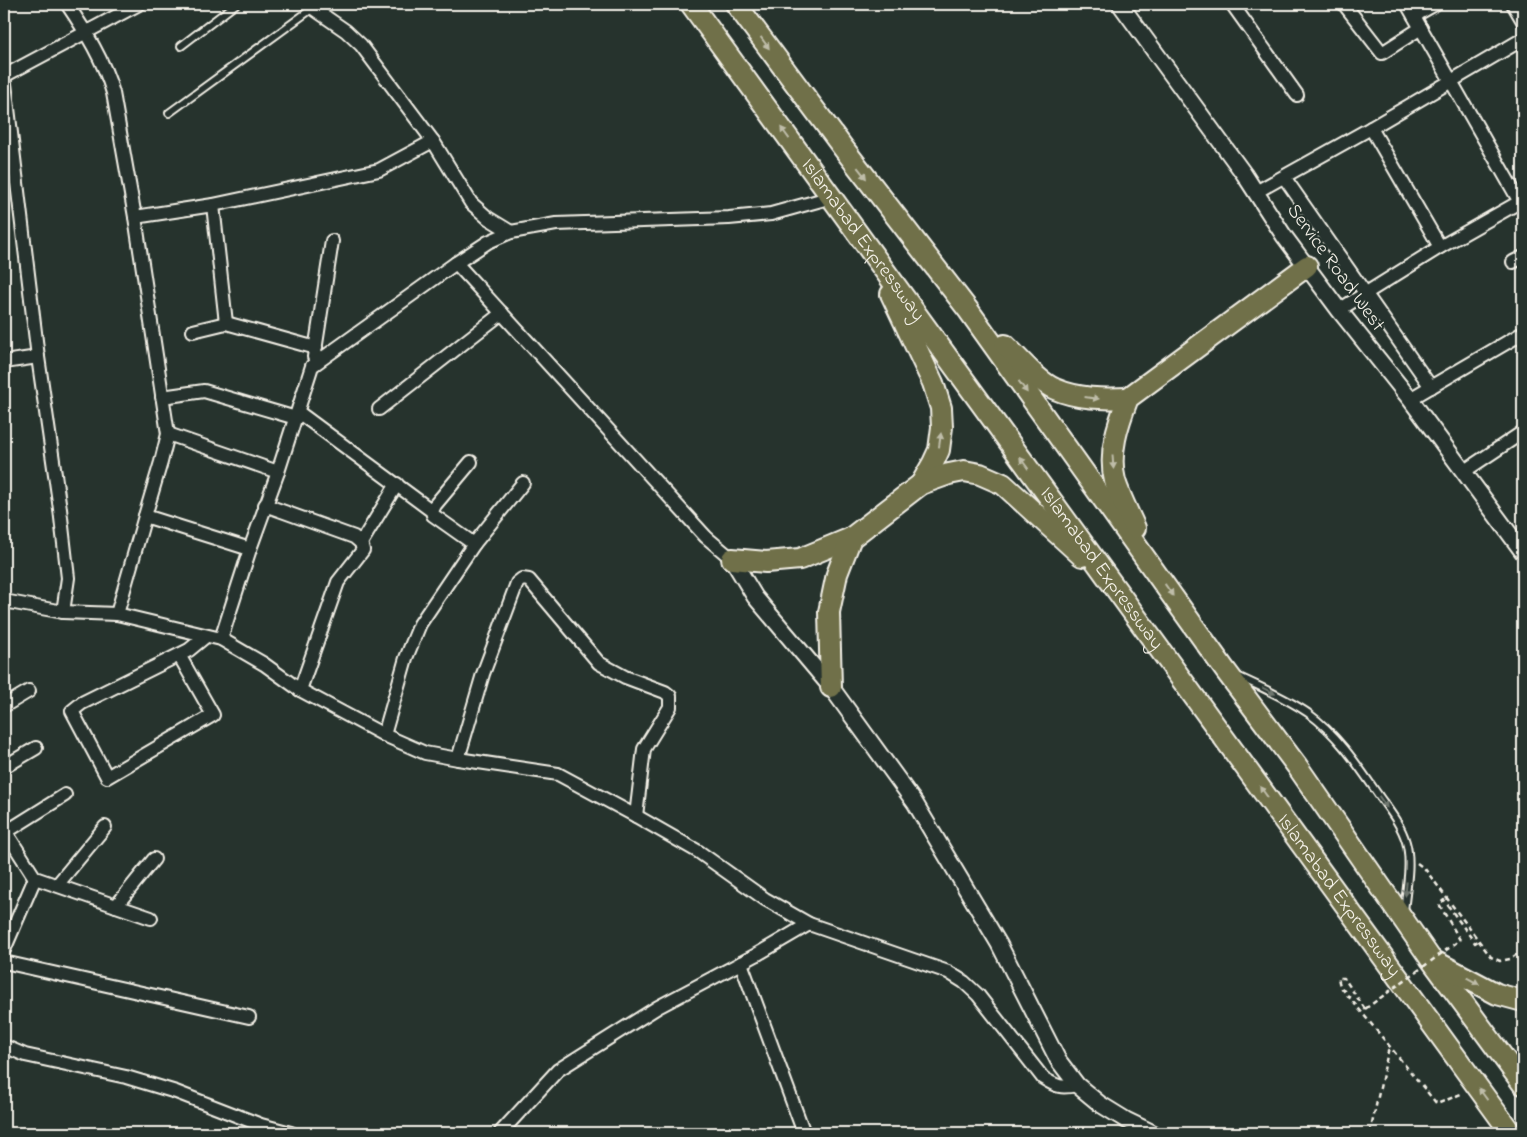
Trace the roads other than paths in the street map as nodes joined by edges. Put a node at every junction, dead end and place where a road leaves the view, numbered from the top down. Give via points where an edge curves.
1 (67, 4) edge
2 (140, 4) edge
3 (236, 4) edge
4 (691, 4) edge
5 (736, 4) edge
6 (1120, 4) edge
7 (1344, 4) edge
8 (1406, 4) edge
9 (1435, 4) edge
10 (1513, 4) edge
11 (310, 6) edge
12 (1238, 6) edge
13 (1414, 16) junction
14 (1523, 21) edge
15 (1421, 28) junction
16 (86, 32) junction
17 (1523, 40) edge
18 (181, 46) dead end
19 (4, 75) edge
20 (1452, 81) junction
21 (1297, 95) dead end
22 (169, 112) dead end
23 (1371, 128) junction
24 (433, 141) junction
25 (1284, 176) junction
26 (1256, 192) junction
27 (832, 197) junction
28 (1522, 201) edge
29 (213, 205) junction
30 (135, 217) junction
31 (511, 232) junction
32 (332, 241) dead end
33 (1440, 247) junction
34 (876, 258) junction
35 (456, 263) junction
36 (1307, 266) junction
37 (1366, 293) junction
38 (1339, 310) junction
39 (969, 311) junction
40 (502, 313) junction
41 (226, 323) junction
42 (193, 330) dead end
43 (1523, 333) edge
44 (316, 348) junction
45 (38, 357) junction
46 (4, 362) edge
47 (312, 366) junction
48 (1431, 387) junction
49 (162, 397) junction
50 (1128, 398) junction
51 (1410, 399) junction
52 (379, 409) dead end
53 (297, 415) junction
54 (1523, 432) edge
55 (168, 434) junction
56 (472, 462) dead end
57 (278, 472) junction
58 (1463, 472) junction
59 (523, 483) dead end
60 (397, 484) junction
61 (921, 484) junction
62 (265, 505) junction
63 (432, 511) junction
64 (145, 516) junction
65 (851, 538) junction
66 (361, 543) junction
67 (474, 544) junction
68 (250, 549) junction
69 (1523, 552) edge
70 (732, 559) junction
71 (1154, 568) junction
72 (1111, 582) junction
73 (4, 601) edge
74 (62, 612) junction
75 (117, 614) junction
76 (206, 636) junction
77 (221, 639) junction
78 (179, 655) junction
79 (1225, 670) junction
80 (832, 687) junction
81 (300, 690) junction
82 (29, 692) dead end
83 (4, 706) edge
84 (384, 735) junction
85 (36, 748) dead end
86 (458, 760) junction
87 (4, 767) edge
88 (65, 795) dead end
89 (636, 816) junction
90 (105, 827) dead end
91 (5, 831) edge
92 (154, 859) dead end
93 (35, 878) junction
94 (57, 885) junction
95 (116, 906) junction
96 (151, 918) dead end
97 (1404, 921) junction
98 (809, 924) junction
99 (7, 931) edge
100 (4, 950) edge
101 (1430, 958) junction
102 (4, 962) edge
103 (741, 963) junction
104 (1523, 1001) edge
105 (249, 1017) dead end
106 (4, 1046) edge
107 (1523, 1084) edge
108 (1077, 1085) junction
109 (291, 1133) edge
110 (500, 1133) edge
111 (804, 1133) edge
112 (1153, 1133) edge
113 (1511, 1133) edge

1 - 16 street
2 - 16 street
3 - 18 lane
27 -> 4 highway, Islamabad Expressway
5 -> 39 highway, Islamabad Expressway
6 - 26 street, Service Road West
7 - 15 street via 1382,53
8 - 13 street
9 - 13 street
10 - 14 street
11 - 22 lane
11 - 24 street via 361,45
12 - 21 street
13 - 15 street
15 - 20 street
16 - 19 street
16 - 30 street via 108,75 113,93
17 - 20 street
19 - 45 street
20 - 23 street
20 - 28 street
23 - 25 street
23 - 33 street
24 - 29 street via 379,170
24 - 31 street via 471,203
25 - 26 street
25 - 37 street
26 - 36 street, Service Road West
27 - 31 street via 771,214 556,224
27 - 34 highway, Islamabad Expressway
28 - 33 street
29 - 30 street
29 - 41 street
30 - 49 street
31 - 35 street via 488,242
32 - 44 street
33 - 37 street
61 -> 34 highway via 939,450 941,408
72 -> 34 highway, Islamabad Expressway
35 - 40 street
35 - 47 street
36 - 38 street, Service Road West
36 - 50 highway
37 - 38 street
37 - 48 street
38 - 51 street, Service Road West
39 -> 50 highway via 1054,388 1078,396
39 -> 71 highway, Islamabad Expressway
40 - 52 street
40 - 70 street via 706,537
41 - 42 street
41 - 44 street
43 - 48 street
44 - 47 street
45 - 46 street
45 - 74 street via 68,578
47 - 53 street
48 - 51 street
49 - 53 street via 204,391
49 - 55 street
50 -> 71 highway via 1118,424 1113,453 1115,480
51 - 58 street, Service Road West
53 - 57 street
53 - 60 street
54 - 58 street
55 - 57 street
55 - 64 street
56 - 63 street
57 - 62 street
58 - 69 street, Service Road West
59 - 67 street
60 - 63 street
60 - 66 street
61 - 65 highway
61 - 72 highway via 964,471 1003,484
62 - 66 street
62 - 68 street
63 - 67 street via 433,515
64 - 68 street
64 - 75 street
65 - 70 highway via 800,559 766,562
65 - 80 highway via 837,574 829,612
66 - 81 street via 363,550 338,582
67 - 84 street via 420,624 406,658
68 - 77 street
70 - 80 street via 755,597
71 -> 79 highway, Islamabad Expressway
113 -> 72 highway, Islamabad Expressway
73 - 74 street
74 - 75 street
75 - 76 street
76 - 77 street
76 - 78 street
77 - 81 street
78 - 78 street via 72,711 107,777 213,715
79 - 97 highway, Islamabad Expressway
79 -> 97 lane via 1308,714 1352,758 1397,822 1406,842
80 - 108 street via 915,803 1000,944 1058,1060
81 - 84 street
82 - 83 street
84 - 86 street via 425,753
85 - 87 street
86 - 89 street via 558,774
86 - 89 street via 483,674 517,583 522,579 529,580 599,662 670,696 670,707 644,749
88 - 91 street
89 - 98 street via 699,852
90 - 94 street
91 - 93 street
92 - 95 street
93 - 94 street
93 - 99 street
94 - 95 street
95 - 96 street
97 - 101 highway, Islamabad Expressway
98 - 103 street
98 - 108 street via 948,972 978,996 1043,1078 1054,1085
99 - 100 street
101 -> 104 highway via 1497,994
101 - 107 highway, Islamabad Expressway
102 - 105 street
103 - 110 street via 658,1007 558,1070
103 - 111 street
106 - 109 street via 25,1055 126,1077 176,1092 262,1126
108 - 112 street via 1100,1104

